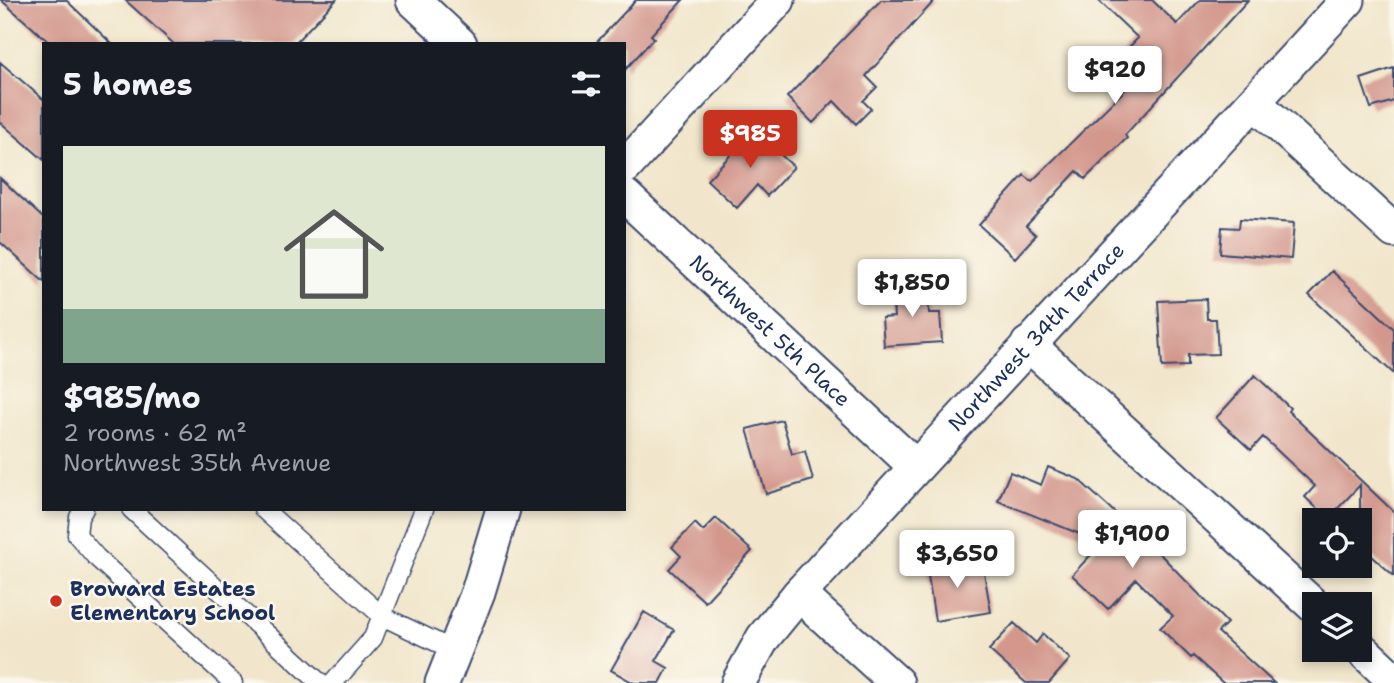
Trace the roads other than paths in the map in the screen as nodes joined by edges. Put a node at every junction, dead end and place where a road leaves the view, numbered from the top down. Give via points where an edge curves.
1 (413, 0) edge
2 (778, 0) edge
3 (1348, 0) edge
4 (458, 42) edge
5 (1254, 102) junction
6 (626, 166) edge
7 (626, 196) edge
8 (1394, 231) edge
9 (1028, 344) junction
10 (916, 467) junction
11 (83, 511) edge
12 (133, 511) edge
13 (265, 511) edge
14 (423, 511) edge
15 (502, 511) edge
16 (799, 594) junction
17 (1302, 595) edge
18 (382, 616) junction
19 (455, 651) junction
20 (1372, 659) edge
21 (1394, 680) edge
22 (233, 683) edge
23 (320, 683) edge
24 (334, 683) edge
25 (442, 683) edge
26 (738, 683) edge
27 (897, 683) edge

1 - 4 street
2 - 6 street
3 - 5 street, Northwest 34th Terrace
5 - 8 street
5 - 9 street, Northwest 34th Terrace
7 - 10 street, Northwest 5th Place
9 - 10 street, Northwest 34th Terrace
9 - 17 street
10 - 16 street, Northwest 34th Terrace
11 - 22 lane via 77,535 96,557
12 - 23 lane
13 - 18 lane
14 - 18 lane
15 - 19 street
16 - 26 street, Northwest 34th Terrace via 763,638
16 - 27 street
18 - 19 lane
18 - 24 lane via 373,638
19 - 25 street
20 - 21 street

